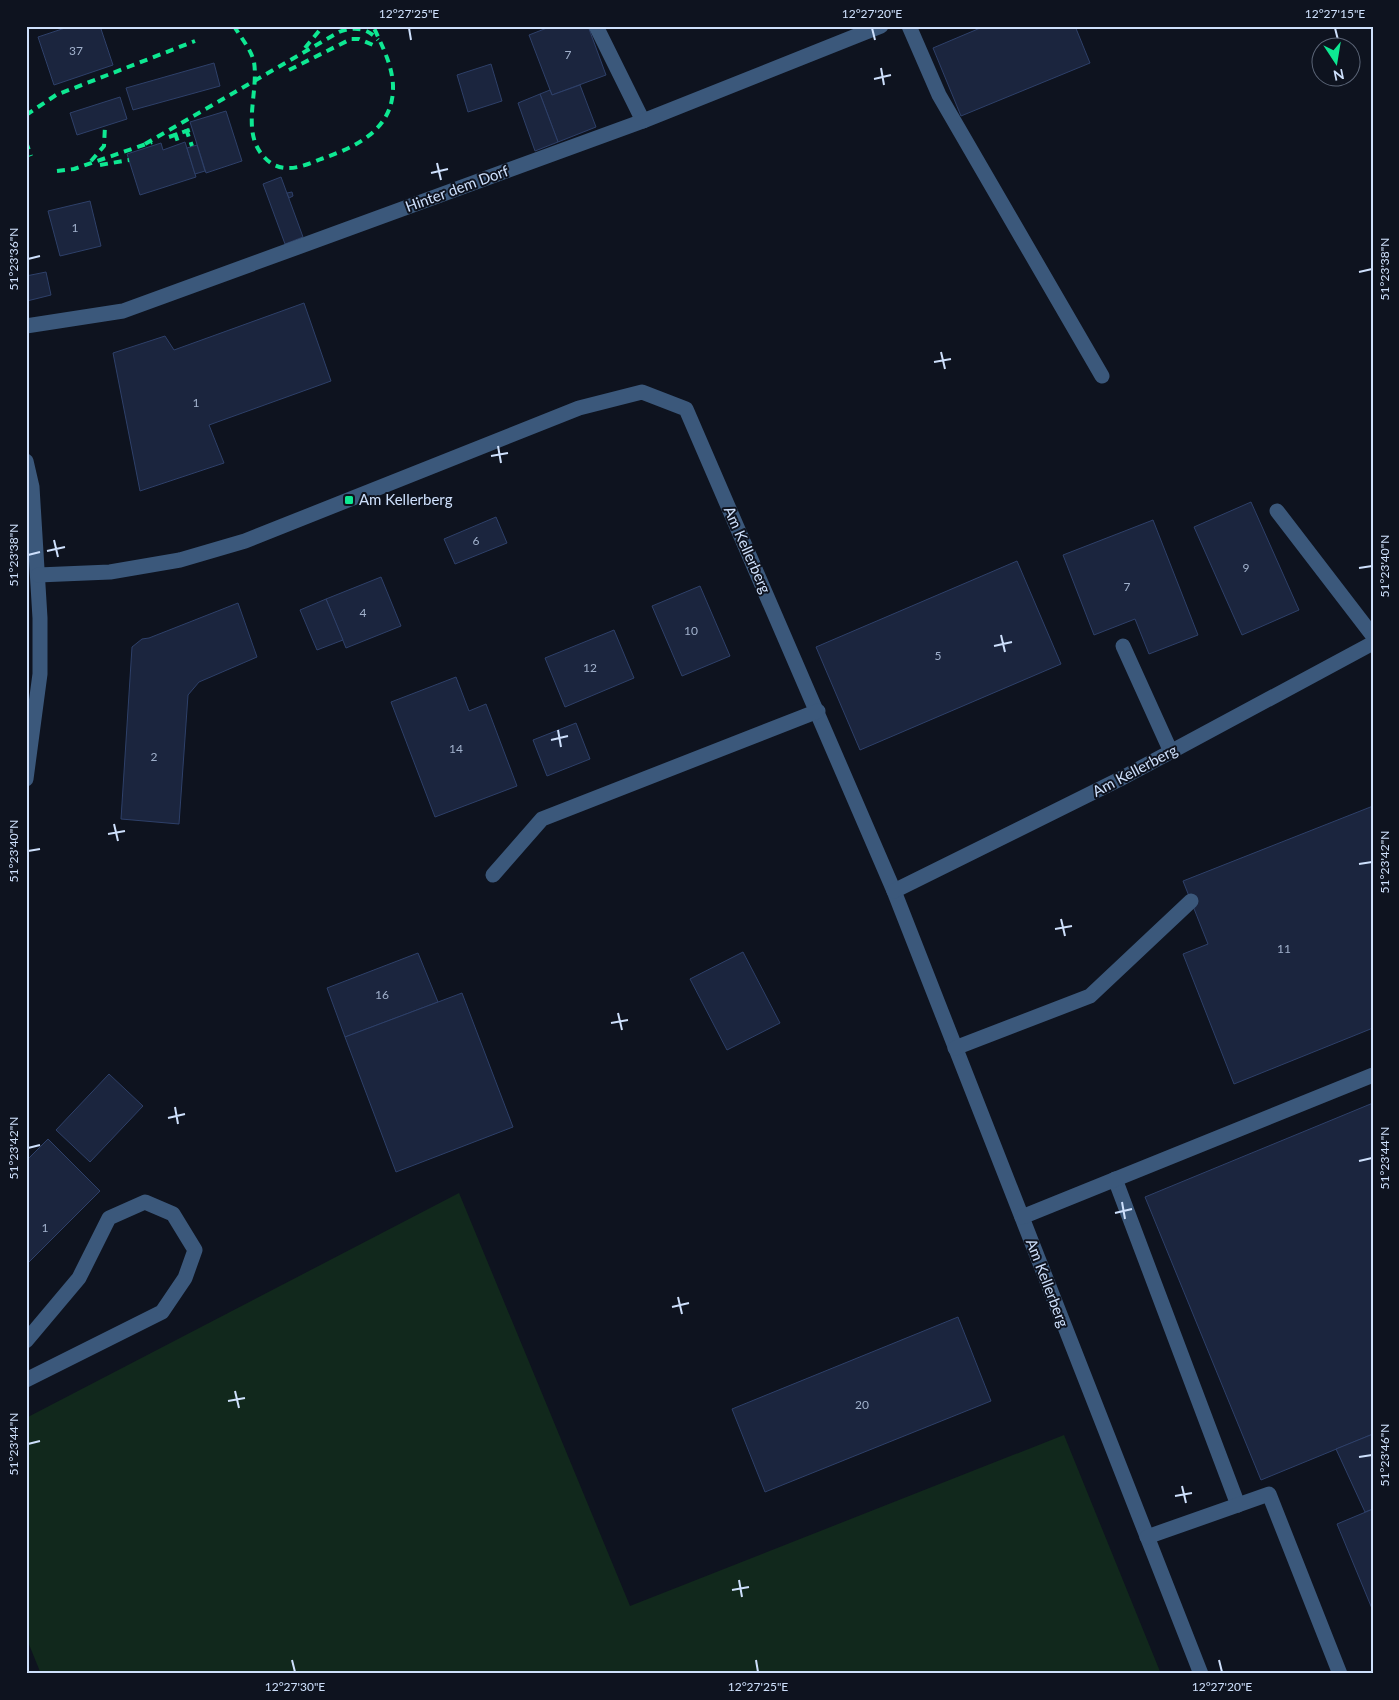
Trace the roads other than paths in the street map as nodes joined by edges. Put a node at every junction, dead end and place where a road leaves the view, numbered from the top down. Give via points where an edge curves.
1 (596, 26) edge
2 (881, 26) edge
3 (909, 26) edge
4 (643, 121) junction
5 (26, 326) edge
6 (1102, 376) dead end
7 (26, 461) edge
8 (1277, 511) dead end
9 (38, 575) junction
10 (1373, 636) edge
11 (1373, 643) edge
12 (1123, 646) dead end
13 (818, 711) junction
14 (1171, 752) junction
15 (26, 779) edge
16 (493, 875) dead end
17 (894, 892) junction
18 (1191, 901) dead end
19 (955, 1048) junction
20 (1373, 1074) edge
21 (1115, 1179) junction
22 (1022, 1217) junction
23 (26, 1341) edge
24 (26, 1380) edge
25 (1238, 1505) junction
26 (1147, 1537) junction
27 (1201, 1674) edge
28 (1340, 1674) edge

1 - 4 street
2 - 4 street, Hinter dem Dorf
3 - 6 street via 939,95
4 - 5 street, Hinter dem Dorf via 123,311
7 - 9 street via 32,488
8 - 10 street
9 - 13 street, Am Kellerberg via 110,572 180,560 245,541 580,408 642,392 686,409
9 - 15 street via 40,674
11 - 14 street, Am Kellerberg
12 - 14 street
13 - 16 street via 542,818
13 - 17 street, Am Kellerberg
14 - 17 street, Am Kellerberg
17 - 19 street, Am Kellerberg
18 - 19 street via 1090,996
19 - 22 street, Am Kellerberg
20 - 21 street
21 - 22 street
21 - 25 street
22 - 26 street, Am Kellerberg
23 - 24 street via 79,1278 109,1218 145,1202 173,1214 195,1250 185,1278 162,1312
25 - 26 street
25 - 28 street via 1269,1494
26 - 27 street, Am Kellerberg

